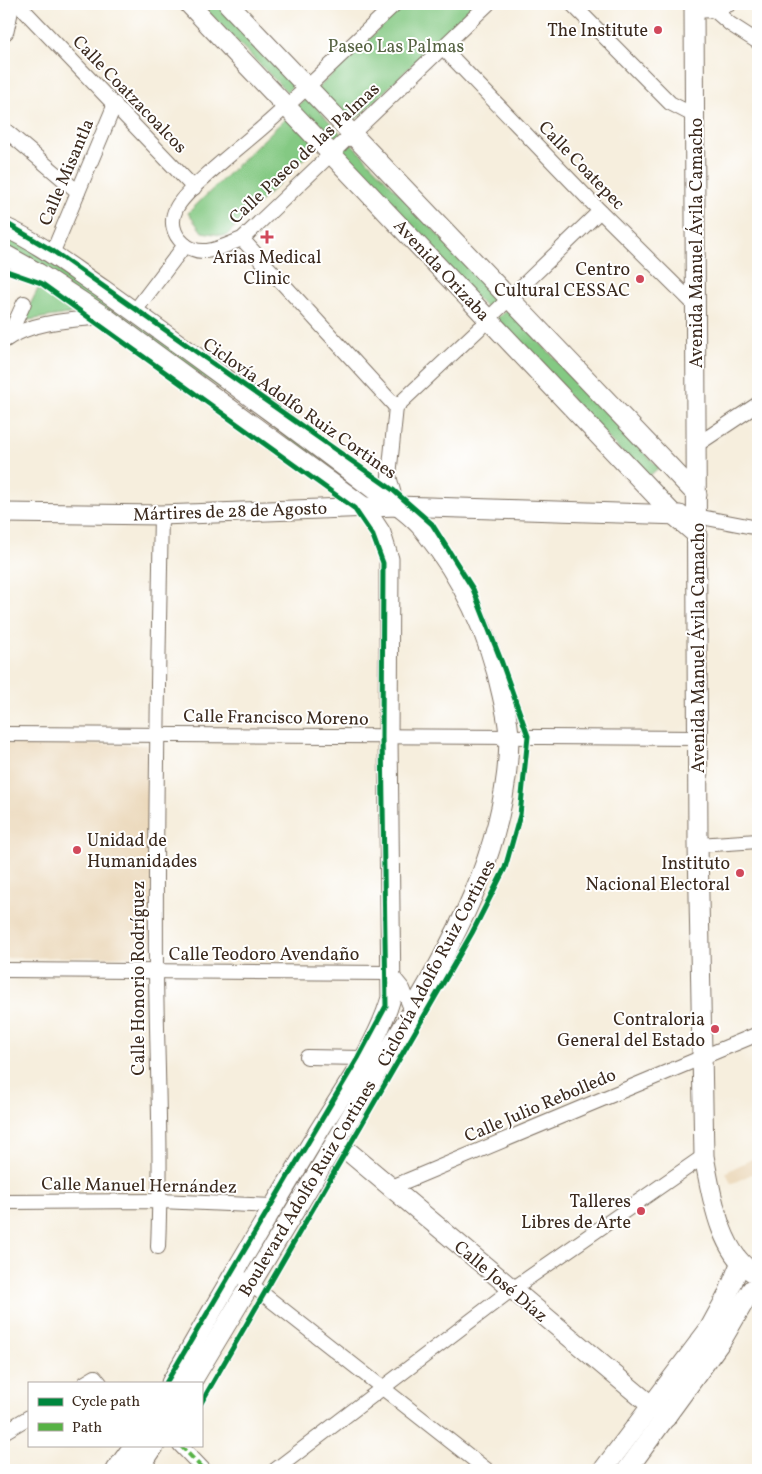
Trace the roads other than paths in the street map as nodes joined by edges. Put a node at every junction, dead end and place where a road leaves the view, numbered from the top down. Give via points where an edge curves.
1 (10, 4) edge
2 (18, 4) edge
3 (189, 4) edge
4 (228, 4) edge
5 (395, 4) edge
6 (488, 4) edge
7 (572, 4) edge
8 (730, 4) edge
9 (694, 7) edge
10 (717, 7) edge
11 (4, 30) edge
12 (758, 42) edge
13 (443, 48) junction
14 (306, 88) junction
15 (115, 104) junction
16 (286, 107) junction
17 (695, 116) junction
18 (4, 129) edge
19 (351, 134) junction
20 (331, 153) junction
21 (194, 188) junction
22 (78, 192) junction
23 (600, 211) junction
24 (4, 227) edge
25 (242, 239) junction
26 (185, 245) junction
27 (4, 254) edge
28 (52, 254) junction
29 (511, 299) junction
30 (24, 303) dead end
31 (696, 306) junction
32 (134, 312) junction
33 (105, 317) junction
34 (484, 324) junction
35 (6, 340) edge
36 (758, 404) edge
37 (396, 407) junction
38 (698, 444) junction
39 (668, 466) junction
40 (644, 484) junction
41 (697, 495) junction
42 (396, 506) junction
43 (364, 507) junction
44 (4, 513) edge
45 (160, 515) junction
46 (674, 515) junction
47 (696, 516) junction
48 (758, 528) edge
49 (696, 535) junction
50 (4, 734) edge
51 (157, 734) junction
52 (509, 736) junction
53 (388, 737) junction
54 (699, 738) junction
55 (758, 841) edge
56 (698, 845) junction
57 (4, 970) edge
58 (156, 972) junction
59 (390, 973) junction
60 (412, 1011) junction
61 (758, 1034) edge
62 (702, 1056) junction
63 (307, 1057) dead end
64 (362, 1058) junction
65 (337, 1142) junction
66 (704, 1156) junction
67 (392, 1187) junction
68 (160, 1201) junction
69 (4, 1202) edge
70 (273, 1206) junction
71 (158, 1247) dead end
72 (740, 1264) junction
73 (234, 1271) junction
74 (250, 1284) junction
75 (756, 1289) edge
76 (511, 1290) junction
77 (87, 1382) edge
78 (99, 1382) edge
79 (172, 1382) edge
80 (192, 1382) edge
81 (381, 1389) junction
82 (659, 1413) junction
83 (28, 1418) edge
84 (4, 1432) edge
85 (133, 1446) edge
86 (154, 1446) edge
87 (181, 1446) edge
88 (479, 1468) edge
89 (116, 1470) edge
90 (138, 1470) edge
91 (204, 1470) edge
92 (275, 1470) edge
93 (603, 1470) edge
94 (627, 1470) edge

1 - 11 main road
2 - 15 street, Calle Coatzacoalcos
3 - 16 main road, Avenida Orizaba
4 - 14 main road, Avenida Orizaba
5 - 14 street
6 - 13 street, Calle Paseo de las Palmas
7 - 17 street via 670,103
8 - 10 street
9 - 10 street
9 - 17 main road, Avenida Manuel Ávila Camacho
10 - 12 street via 730,24
13 - 19 street, Calle Paseo de las Palmas
13 - 23 street, Calle Coatepec
14 - 16 street
14 - 19 main road, Avenida Orizaba
15 - 21 street, Calle Coatzacoalcos
15 - 22 street, Calle Misantla
16 - 20 main road, Avenida Orizaba
16 - 21 street
17 - 31 main road, Avenida Manuel Ávila Camacho
18 - 22 street
19 - 20 street, Calle Paseo de las Palmas
19 - 29 main road, Avenida Orizaba
20 - 25 street, Calle Paseo de las Palmas
20 - 34 main road, Avenida Orizaba
21 - 26 street via 176,208 173,222 175,235
22 - 28 street, Calle Misantla
23 - 29 street
23 - 31 street, Calle Coatepec
24 - 28 main road, Boulevard Adolfo Ruiz Cortines
25 - 26 street, Calle Paseo de las Palmas via 206,252
25 - 37 street
26 - 32 street
27 - 33 main road
28 - 32 main road, Boulevard Adolfo Ruiz Cortines
29 - 34 street
29 - 39 main road, Avenida Orizaba
30 - 35 street
31 - 38 main road, Avenida Manuel Ávila Camacho
32 - 42 main road, Boulevard Adolfo Ruiz Cortines
33 - 35 street via 71,319 38,327
33 - 43 main road
34 - 37 street
34 - 40 main road, Avenida Orizaba
36 - 38 street
37 - 42 street via 389,476
38 - 41 main road, Avenida Manuel Ávila Camacho
39 - 40 main road via 655,484
39 - 41 main road, Avenida Orizaba
40 - 46 main road, Avenida Orizaba
41 - 47 main road, Avenida Manuel Ávila Camacho
42 - 43 main road, Mártires de 28 de Agosto
42 - 46 main road, Mártires de 28 de Agosto
42 - 52 main road, Boulevard Adolfo Ruiz Cortines via 421,526 470,600 498,674
43 - 45 main road, Mártires de 28 de Agosto
43 - 53 main road, Boulevard Adolfo Ruiz Cortines via 381,533 389,558
44 - 45 main road, Mártires de 28 de Agosto
45 - 51 street, Calle Honorio Rodríguez
46 - 47 main road, Mártires de 28 de Agosto
46 - 49 main road, Avenida Orizaba
47 - 48 street
47 - 49 main road, Avenida Manuel Ávila Camacho
49 - 54 main road, Avenida Manuel Ávila Camacho
50 - 51 street, Calle Francisco Moreno
51 - 53 street, Calle Francisco Moreno
51 - 58 street, Calle Honorio Rodríguez
52 - 53 street, Calle Francisco Moreno
52 - 54 street, Calle Francisco Moreno
52 - 60 main road, Boulevard Adolfo Ruiz Cortines via 507,769 488,859 458,930
53 - 59 main road, Boulevard Adolfo Ruiz Cortines
54 - 56 main road, Avenida Manuel Ávila Camacho
55 - 56 street
56 - 62 main road, Avenida Manuel Ávila Camacho
57 - 58 street, Calle Teodoro Avendaño
58 - 59 street, Calle Teodoro Avendaño
58 - 68 street, Calle Honorio Rodríguez
59 - 60 street via 403,989
59 - 64 main road, Boulevard Adolfo Ruiz Cortines via 391,998
60 - 65 main road, Boulevard Adolfo Ruiz Cortines
61 - 62 street, Calle Julio Rebolledo
62 - 66 main road, Avenida Manuel Ávila Camacho
62 - 67 street, Calle Julio Rebolledo
63 - 64 street
64 - 70 main road, Boulevard Adolfo Ruiz Cortines
65 - 67 main road, Calle José Díaz
65 - 74 main road, Boulevard Adolfo Ruiz Cortines
66 - 72 main road, Avenida Manuel Ávila Camacho via 724,1235
66 - 76 street
67 - 76 main road, Calle José Díaz
68 - 69 street, Calle Manuel Hernández
68 - 70 street, Calle Manuel Hernández
68 - 71 street, Calle Honorio Rodríguez
70 - 73 main road, Boulevard Adolfo Ruiz Cortines
72 - 75 main road, Avenida Manuel Ávila Camacho
72 - 82 main road via 709,1330
73 - 74 street
73 - 79 main road, Boulevard Adolfo Ruiz Cortines
74 - 80 main road, Boulevard Adolfo Ruiz Cortines
74 - 81 street
75 - 82 main road via 722,1340
76 - 81 street
76 - 82 main road, Calle José Díaz
77 - 78 street via 95,1377
81 - 88 street
81 - 92 street
82 - 93 main road
82 - 94 main road
83 - 84 street
85 - 89 main road
86 - 90 main road
87 - 91 street

